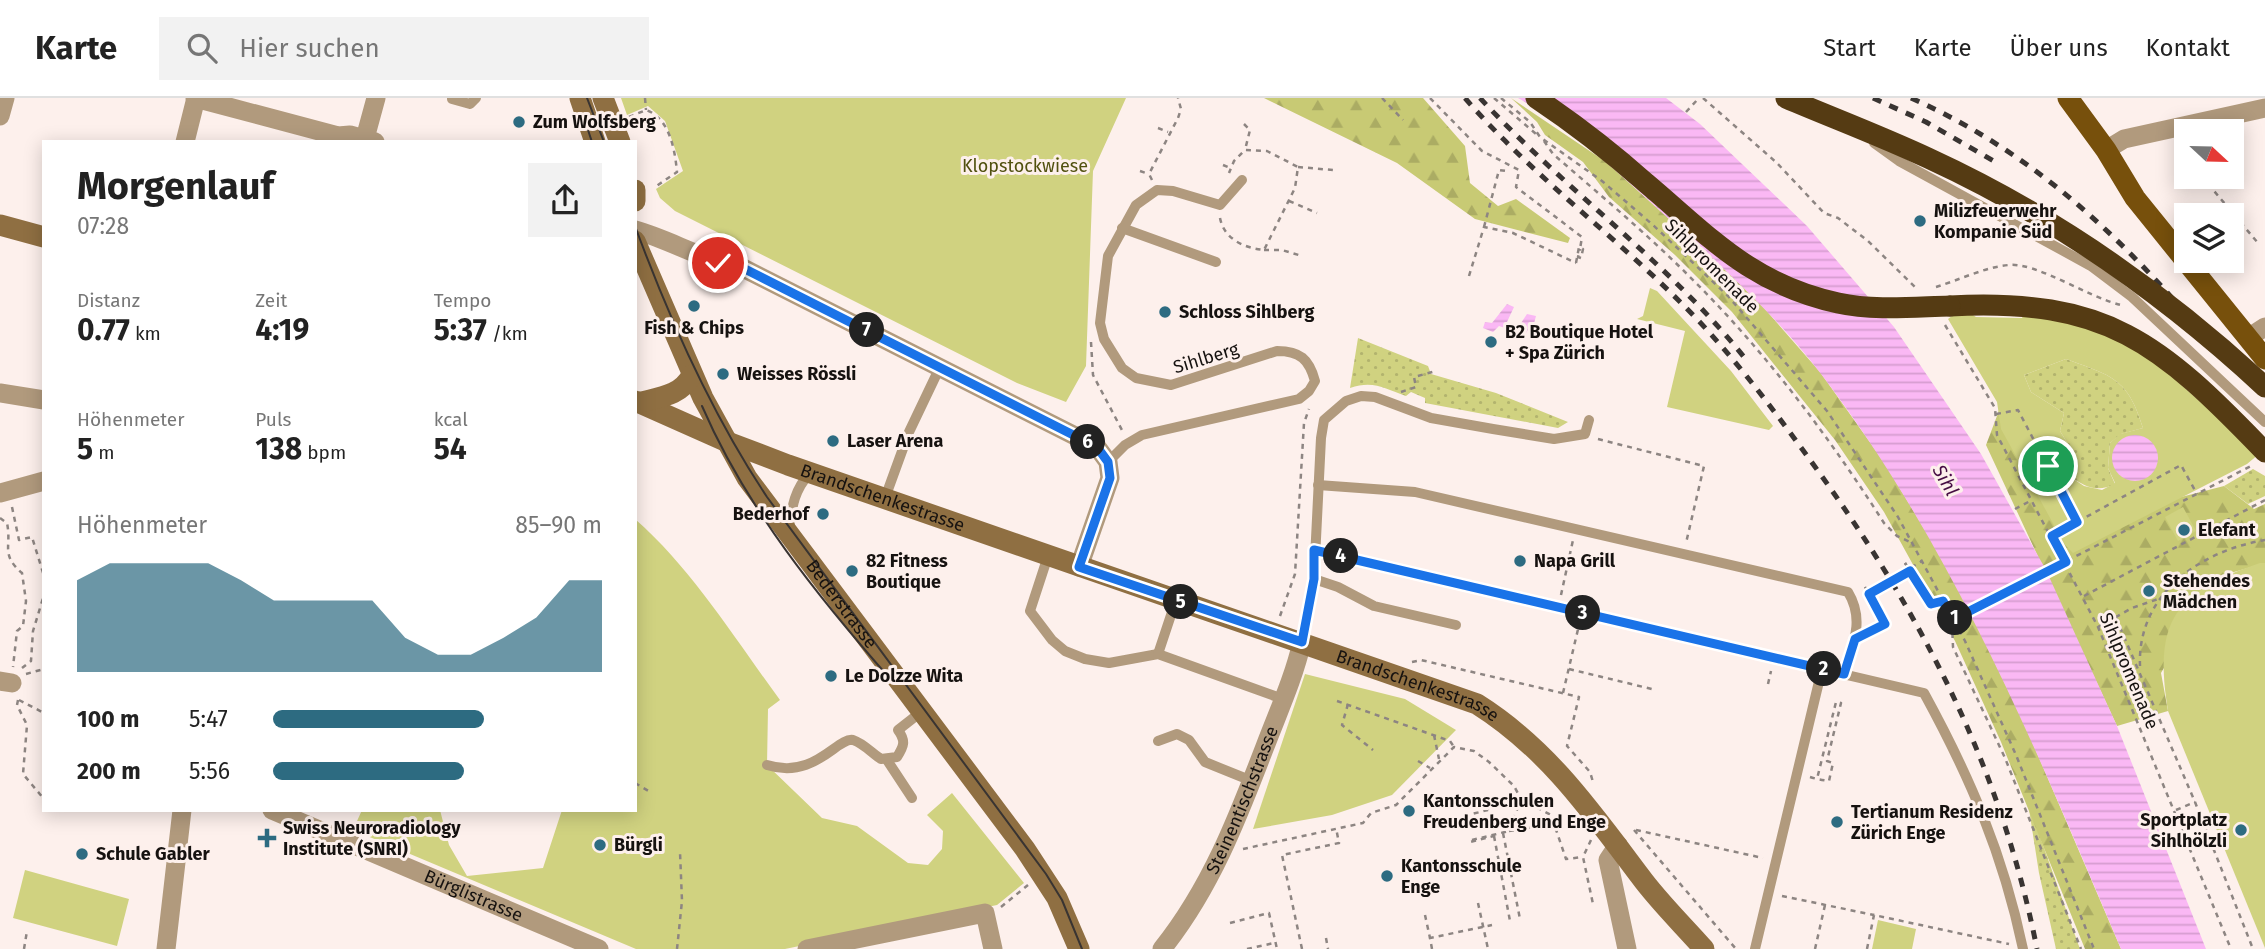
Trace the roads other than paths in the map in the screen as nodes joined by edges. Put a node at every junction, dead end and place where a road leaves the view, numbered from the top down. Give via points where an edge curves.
1 (5, 98) edge
2 (196, 98) edge
3 (376, 98) edge
4 (476, 98) edge
5 (580, 98) edge
6 (603, 98) edge
7 (1536, 98) edge
8 (1786, 98) edge
9 (2068, 98) edge
10 (452, 99) edge
11 (1818, 106) dead end
12 (2252, 106) edge
13 (0, 116) edge
14 (186, 140) edge
15 (364, 140) edge
16 (367, 140) edge
17 (594, 140) edge
18 (619, 140) edge
19 (2106, 150) junction
20 (1242, 180) road end
21 (0, 225) edge
22 (1122, 228) junction
23 (637, 231) edge
24 (42, 236) edge
25 (637, 246) edge
26 (1216, 262) dead end
27 (2256, 333) edge
28 (2265, 359) edge
29 (941, 367) junction
30 (692, 375) junction
31 (2265, 387) edge
32 (0, 393) edge
33 (42, 400) edge
34 (638, 401) edge
35 (1589, 420) dead end
36 (2265, 422) edge
37 (725, 441) junction
38 (2259, 458) edge
39 (1108, 462) junction
40 (810, 473) junction
41 (42, 482) edge
42 (1318, 485) junction
43 (5, 497) edge
44 (885, 499) junction
45 (788, 536) junction
46 (1314, 550) junction
47 (1048, 556) junction
48 (1079, 567) junction
49 (1314, 579) junction
50 (1176, 600) junction
51 (1456, 625) dead end
52 (1302, 642) junction
53 (1158, 654) junction
54 (1822, 669) junction
55 (1844, 674) junction
56 (1283, 699) junction
57 (921, 712) junction
58 (1158, 741) dead end
59 (887, 760) junction
60 (767, 765) dead end
61 (1252, 781) junction
62 (912, 798) dead end
63 (182, 812) edge
64 (277, 812) edge
65 (1622, 838) junction
66 (2023, 948) edge
67 (166, 949) edge
68 (599, 949) edge
69 (807, 949) edge
70 (993, 949) edge
71 (1079, 949) edge
72 (1162, 949) edge
73 (1628, 949) edge
74 (1704, 949) edge
75 (1755, 949) edge

1 - 13 street
2 - 14 street
2 - 15 street
3 - 16 street
4 - 10 lane via 470,104
5 - 17 street
6 - 18 street
7 - 38 highway, bridge via 1620,160 1704,236 1766,277 1838,303 1881,308 1996,303 2079,314 2120,330 2171,364
8 - 31 highway, bridge via 1929,158 2040,217 2101,255 2225,349
9 - 19 main road
11 - 36 lane via 1899,161 2091,266 2132,297
12 - 19 street via 2124,139
19 - 27 main road via 2135,198
20 - 22 lane via 1220,205 1157,190 1136,205
21 - 24 street
22 - 26 lane
22 - 39 lane, Sihlberg via 1108,256 1100,323 1122,368 1151,383 1171,386 1277,351 1294,351 1308,361 1315,381 1299,399 1142,435
23 - 29 street via 718,263 741,267
25 - 30 street, Bederstrasse
27 - 28 main road
29 - 39 street via 1097,447
29 - 44 lane via 909,432
30 - 34 street via 674,394
30 - 37 street, Bederstrasse
32 - 33 street
34 - 37 street, Brandschenkestrasse
35 - 42 lane via 1585,434 1554,439 1431,418 1361,396 1346,401 1324,420
37 - 40 street, Brandschenkestrasse
37 - 45 street, Bederstrasse
39 - 48 street via 1107,485
40 - 44 street, Brandschenkestrasse
40 - 45 lane via 792,501
41 - 43 street
42 - 46 lane
42 - 55 lane via 1415,492 1848,592 1858,611
44 - 47 street, Brandschenkestrasse
45 - 57 street, Bederstrasse
46 - 49 lane
46 - 54 lane
47 - 48 street, Brandschenkestrasse
47 - 53 lane via 1030,611 1052,640 1065,651 1109,663
48 - 50 street, Brandschenkestrasse
49 - 51 lane via 1374,606
49 - 52 lane
50 - 52 street, Brandschenkestrasse
50 - 53 lane
52 - 56 street, Steinentischstrasse
52 - 65 street, Brandschenkestrasse via 1487,710 1539,750
53 - 56 lane
54 - 55 lane
54 - 75 lane
55 - 66 lane via 1924,693 1980,802 2003,866
56 - 61 street, Steinentischstrasse
57 - 59 lane via 898,730 904,747 897,757
57 - 71 street, Bederstrasse via 1042,875
58 - 61 lane via 1177,734 1189,740 1205,762
59 - 60 lane via 853,740 812,764 789,769
59 - 62 lane
61 - 72 street, Steinentischstrasse via 1208,882
63 - 67 street
64 - 68 street, Bürglistrasse
65 - 73 street via 1608,860
65 - 74 street, Brandschenkestrasse via 1641,878
69 - 70 street via 985,913

